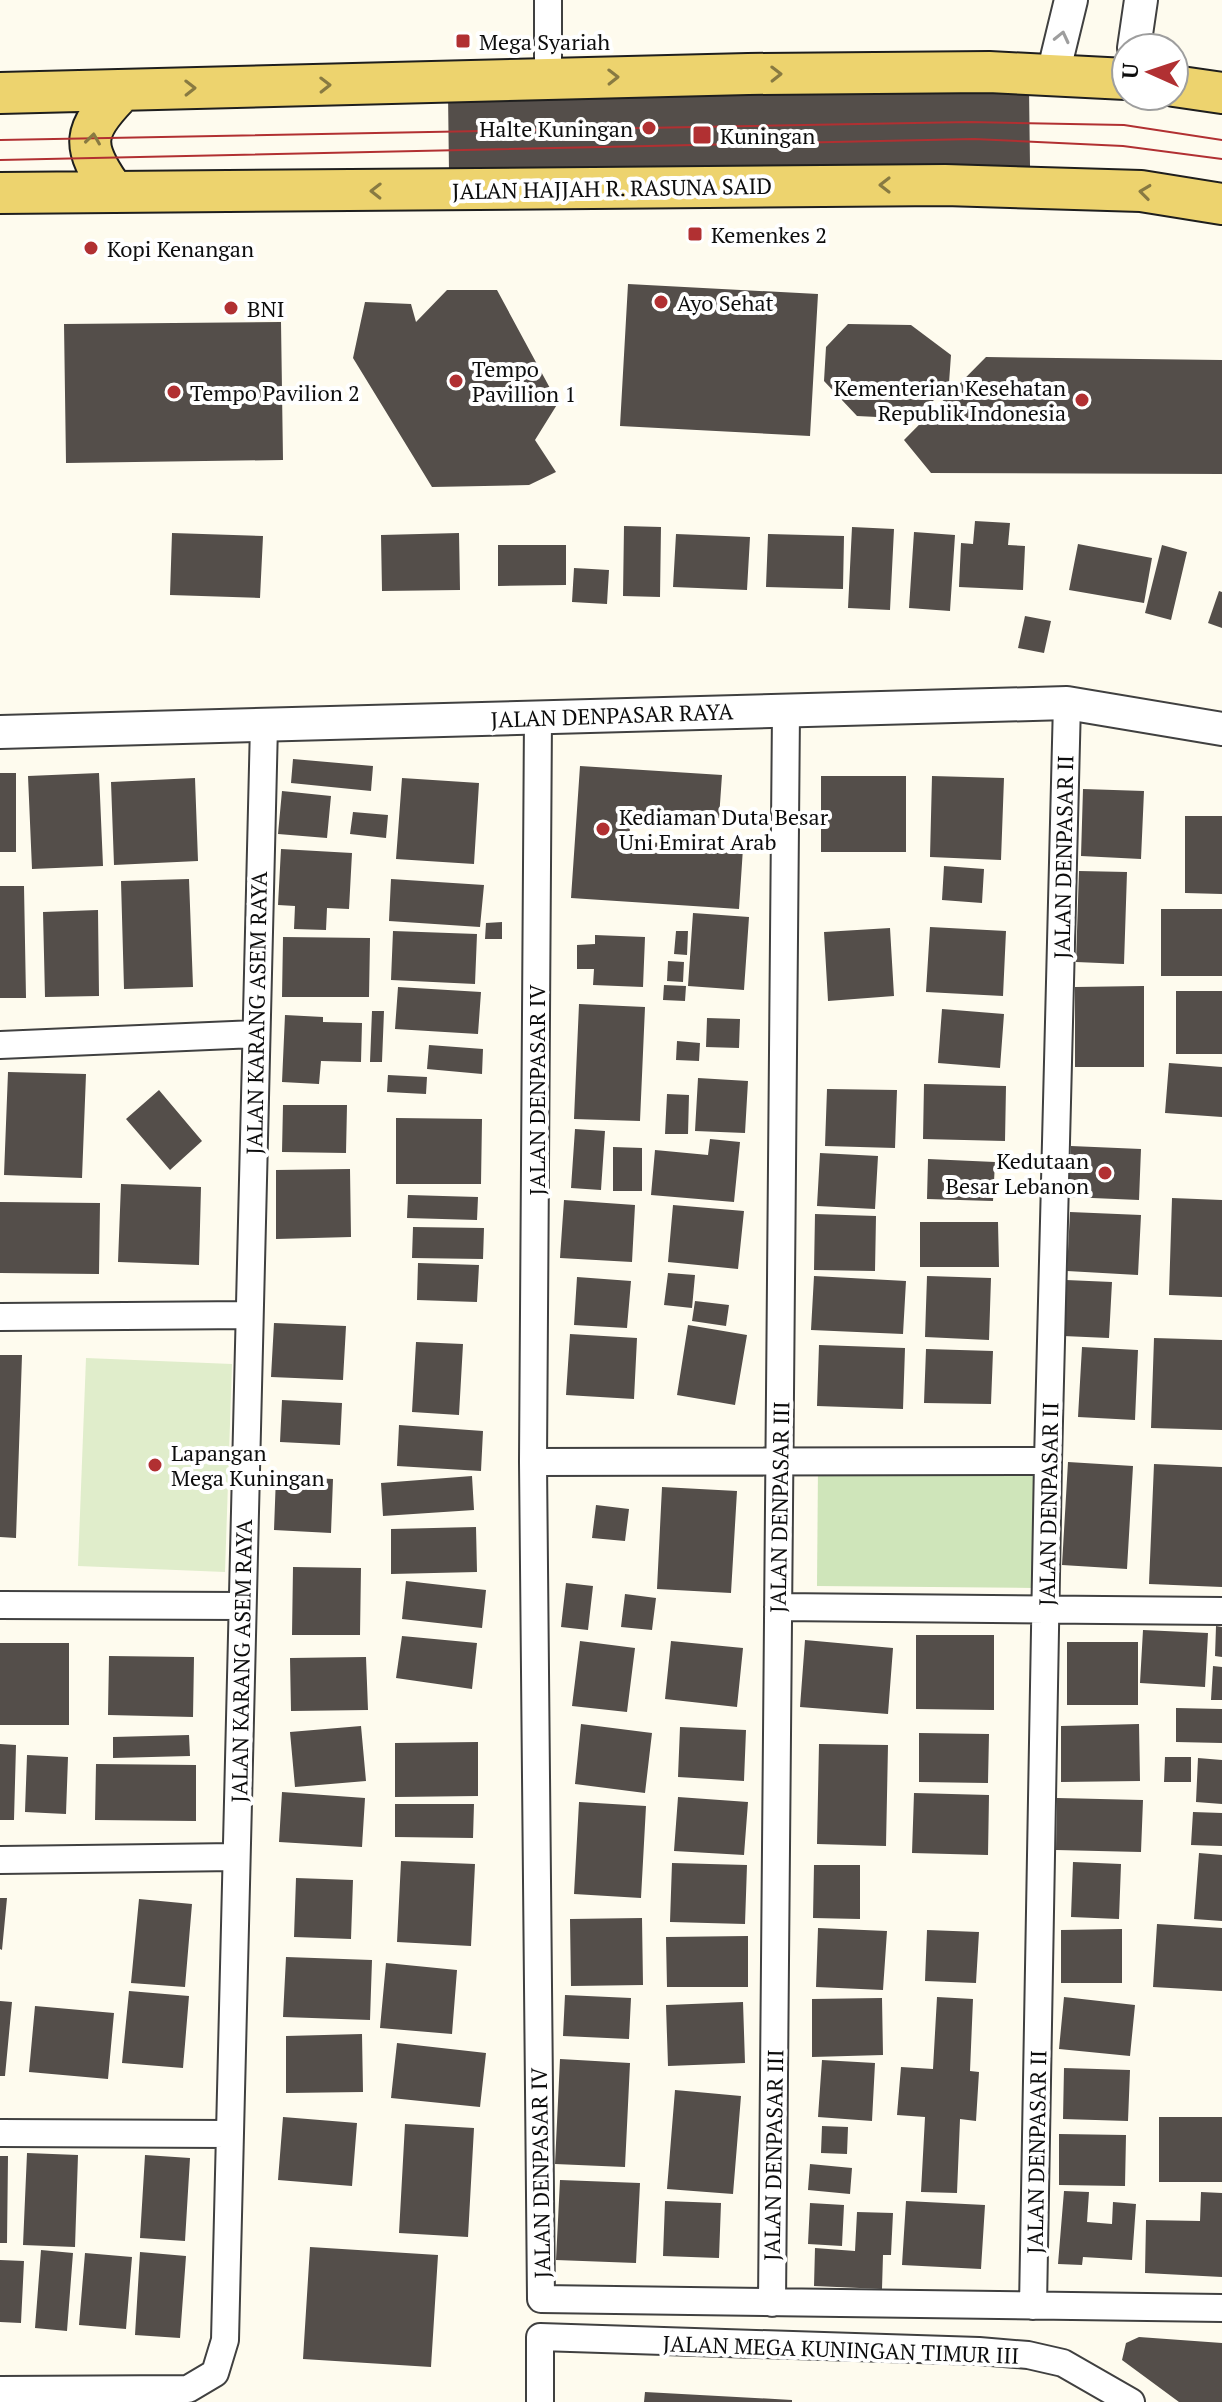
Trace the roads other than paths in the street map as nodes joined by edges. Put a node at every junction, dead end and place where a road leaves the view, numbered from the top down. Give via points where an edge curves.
1 (548, 0) edge
2 (1071, 0) edge
3 (1141, 0) edge
4 (1136, 32) edge
5 (1053, 74) junction
6 (1110, 78) edge
7 (548, 79) junction
8 (1190, 88) edge
9 (123, 90) junction
10 (0, 93) edge
11 (1222, 93) edge
12 (114, 192) junction
13 (0, 193) edge
14 (1222, 204) edge
15 (1067, 703) junction
16 (786, 711) junction
17 (538, 717) junction
18 (264, 725) junction
19 (1222, 729) edge
20 (0, 732) edge
21 (256, 1034) junction
22 (0, 1045) edge
23 (249, 1315) junction
24 (0, 1317) edge
25 (780, 1461) junction
26 (1048, 1461) junction
27 (533, 1462) junction
28 (0, 1605) edge
29 (242, 1606) junction
30 (778, 1607) junction
31 (1045, 1610) junction
32 (1222, 1611) edge
33 (236, 1857) junction
34 (0, 1860) edge
35 (0, 2133) edge
36 (229, 2134) junction
37 (772, 2303) junction
38 (1033, 2306) junction
39 (1222, 2308) edge
40 (0, 2390) edge
41 (540, 2402) edge
42 (1131, 2402) edge

1 - 7 street
5 -> 2 street
3 - 4 street
5 - 6 main road
7 -> 5 main road
9 -> 7 main road
8 - 11 main road
9 - 10 main road
12 -> 9 main road via 92,159 89,141 95,123
12 - 13 main road, JALAN HAJJAH R. RASUNA SAID
14 -> 12 main road, JALAN HAJJAH R. RASUNA SAID via 1115,189 945,185
15 - 16 street, JALAN DENPASAR RAYA
15 - 19 street, JALAN DENPASAR RAYA
15 - 26 street, JALAN DENPASAR II
16 - 17 street, JALAN DENPASAR RAYA
16 - 25 street, JALAN DENPASAR III
17 - 18 street, JALAN DENPASAR RAYA
17 - 27 street, JALAN DENPASAR IV
18 - 20 street, JALAN DENPASAR RAYA
18 - 21 street, JALAN KARANG ASEM RAYA
21 - 22 street
21 - 23 street, JALAN KARANG ASEM RAYA
23 - 24 street
23 - 29 street, JALAN KARANG ASEM RAYA
25 - 26 street
25 - 27 street
25 - 30 street, JALAN DENPASAR III
26 - 31 street, JALAN DENPASAR II
27 - 37 street, JALAN DENPASAR IV via 541,2299
28 - 29 street
29 - 33 street, JALAN KARANG ASEM RAYA
30 - 31 street
30 - 37 street, JALAN DENPASAR III
31 - 32 street
31 - 38 street, JALAN DENPASAR II
33 - 34 street
33 - 36 street, JALAN KARANG ASEM RAYA
35 - 36 street
36 - 40 street, JALAN KARANG ASEM RAYA via 225,2340 215,2373 188,2389
37 - 38 street, JALAN DENPASAR IV
38 - 39 street, JALAN DENPASAR IV
41 - 42 street, JALAN MEGA KUNINGAN TIMUR III via 540,2337 1028,2355 1063,2363

